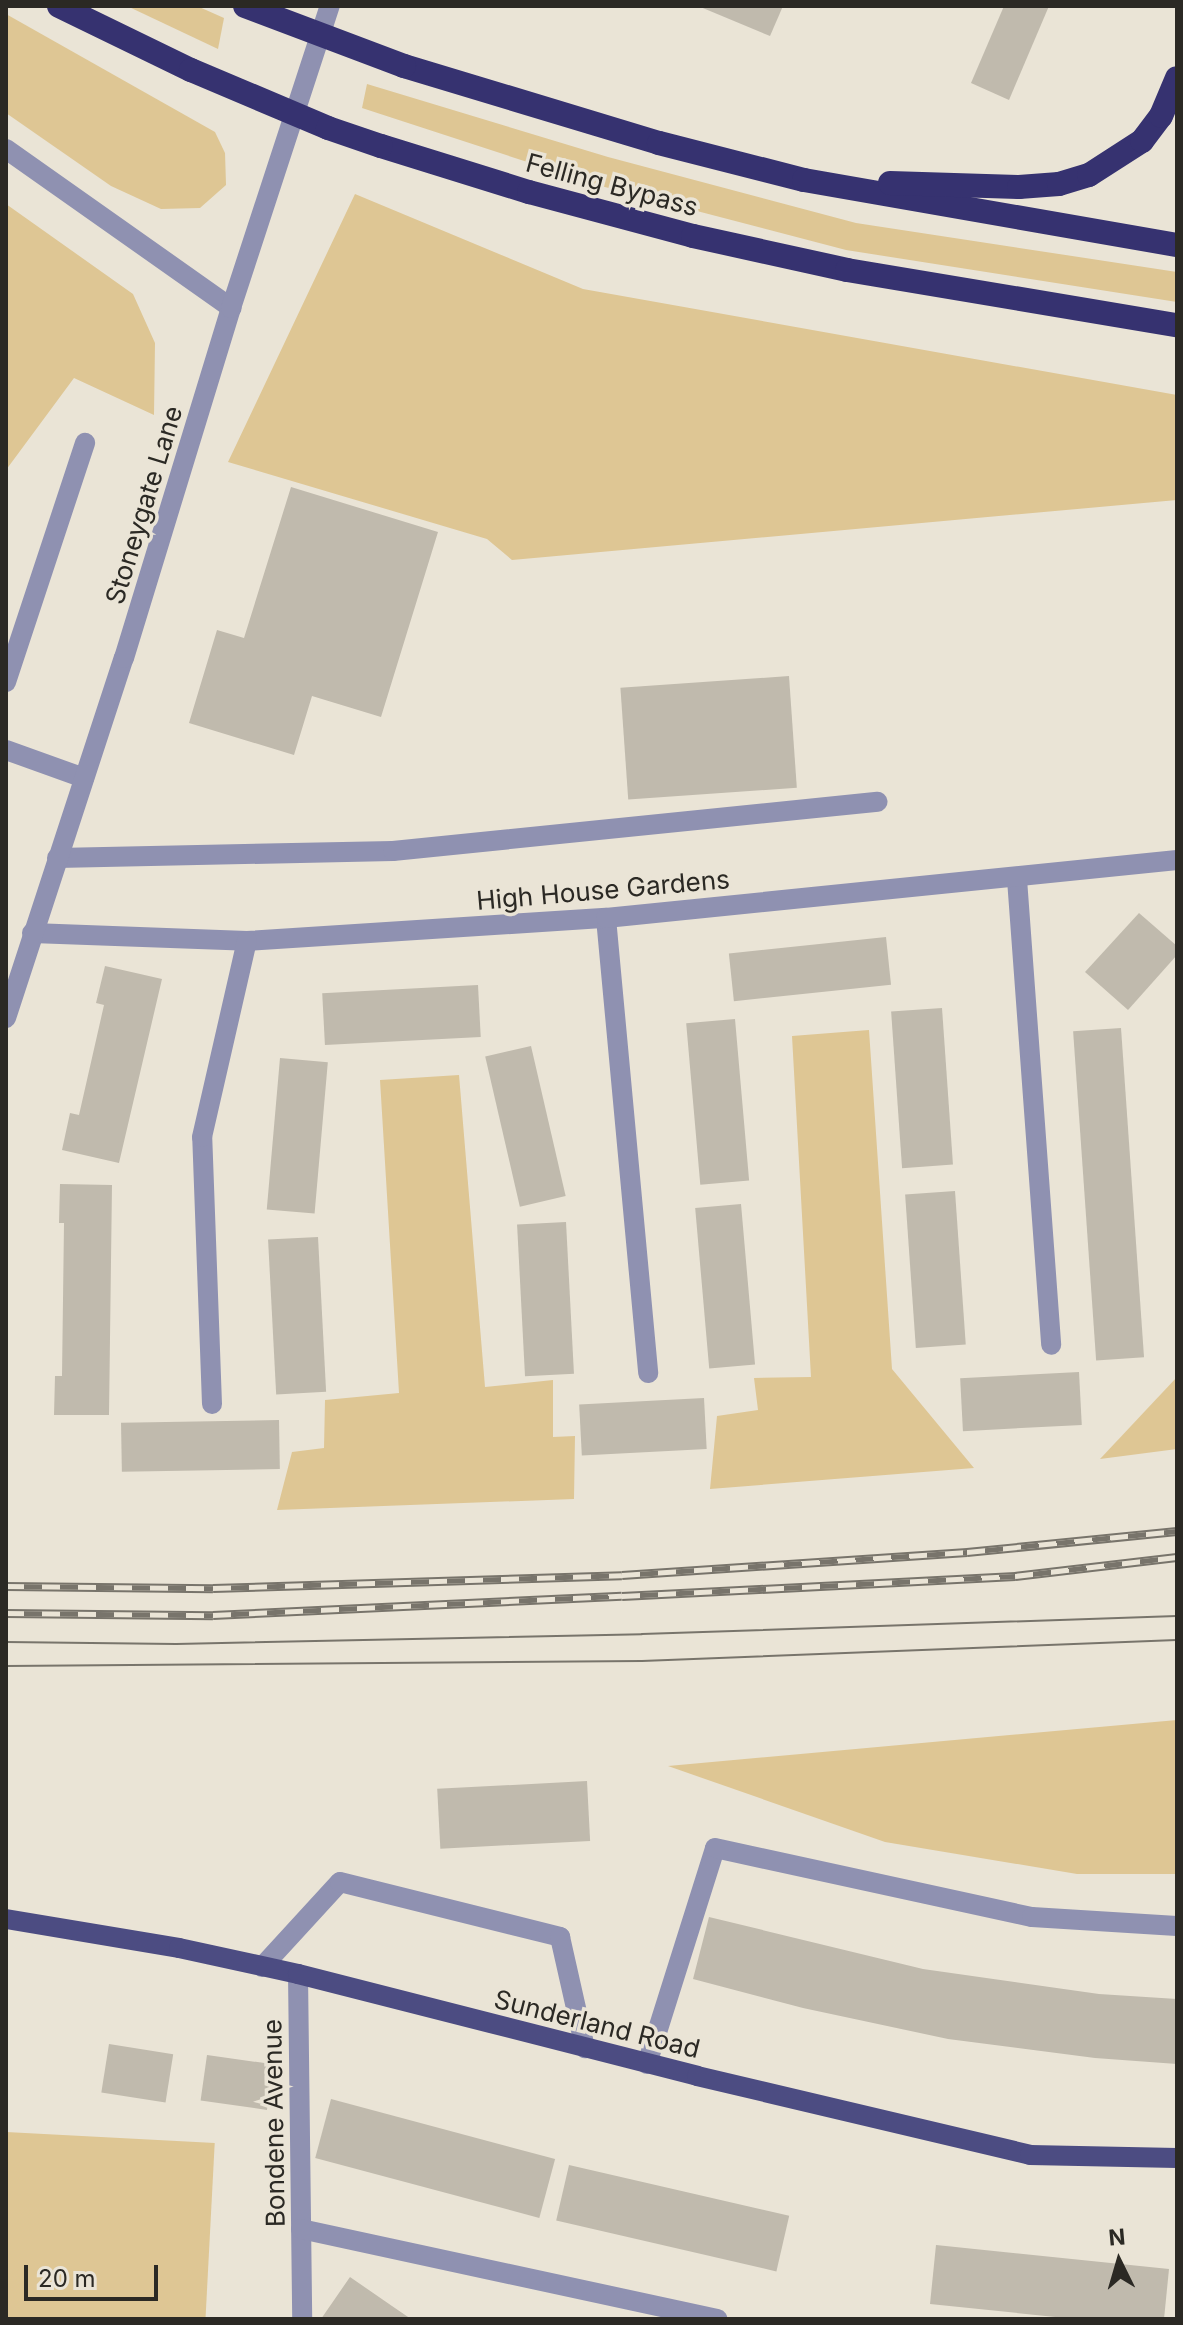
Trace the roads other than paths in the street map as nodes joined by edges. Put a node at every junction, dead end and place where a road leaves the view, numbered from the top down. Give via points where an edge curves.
1 (59, 6) edge
2 (245, 6) edge
3 (330, 6) edge
4 (1177, 78) edge
5 (6, 149) edge
6 (804, 180) junction
7 (1177, 245) edge
8 (231, 308) junction
9 (1177, 325) edge
10 (85, 443) dead end
11 (6, 682) edge
12 (6, 750) edge
13 (84, 778) junction
14 (878, 802) dead end
15 (57, 858) junction
16 (1177, 860) edge
17 (1017, 879) junction
18 (606, 918) junction
19 (32, 933) junction
20 (247, 941) junction
21 (6, 1018) edge
22 (1051, 1345) dead end
23 (648, 1373) dead end
24 (212, 1404) dead end
25 (6, 1919) edge
26 (1177, 1926) edge
27 (262, 1967) junction
28 (298, 1974) junction
29 (585, 2048) junction
30 (647, 2064) junction
31 (1177, 2158) edge
32 (301, 2229) junction
33 (302, 2319) edge
34 (717, 2319) edge

1 - 9 highway, Felling Bypass, bridge via 328,128 529,192 847,270
2 - 6 highway, Felling Bypass, bridge via 404,66 644,139
3 - 8 street, Stoneygate Lane
4 - 6 highway via 1161,116 1142,141 1102,169 1059,184
5 - 8 street
6 - 7 highway, Felling Bypass
8 - 13 street, Stoneygate Lane
10 - 11 street
12 - 13 street
13 - 15 street, Stoneygate Lane
14 - 15 street via 393,851
15 - 19 street, Stoneygate Lane
16 - 17 street, High House Gardens
17 - 18 street, High House Gardens
17 - 22 street
18 - 20 street, High House Gardens
18 - 23 street
19 - 20 street, High House Gardens
19 - 21 street, Stoneygate Lane
20 - 24 street via 202,1137
25 - 27 main road, Sunderland Road
26 - 30 street via 1032,1917 715,1848
27 - 28 main road, Sunderland Road
27 - 29 street via 340,1882 546,1933 560,1937
28 - 29 main road, Sunderland Road
28 - 32 street, Bondene Avenue
29 - 30 main road, Sunderland Road
30 - 31 main road, Sunderland Road via 1030,2155
32 - 33 street, Bondene Avenue
32 - 34 street

